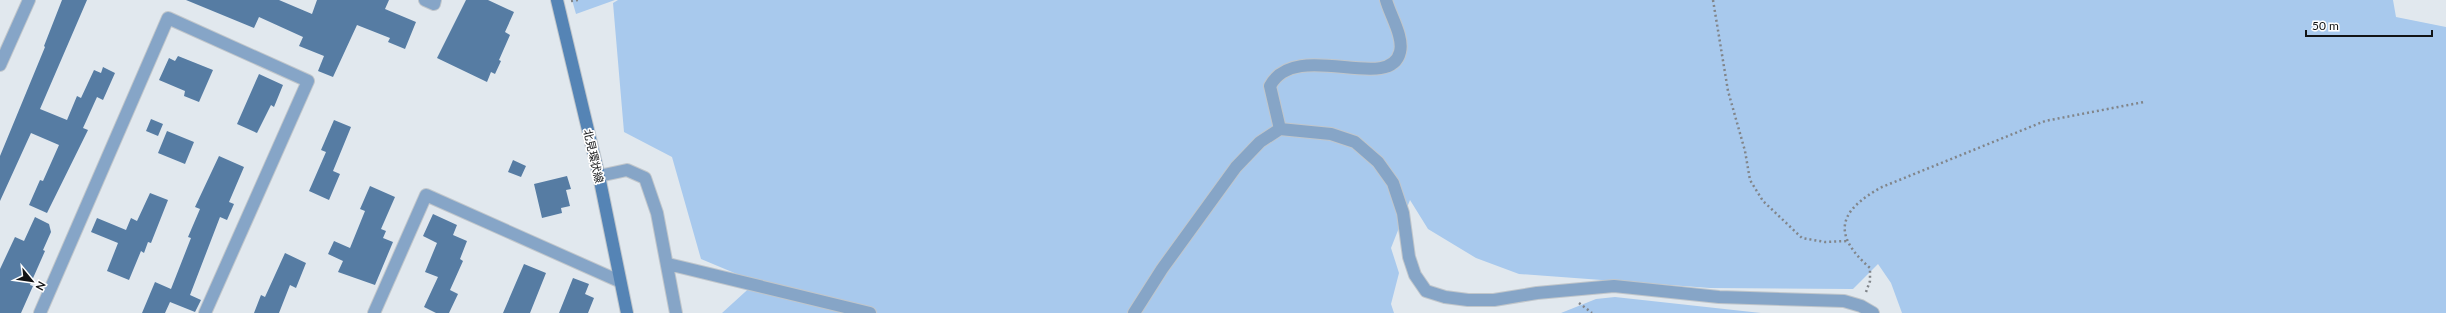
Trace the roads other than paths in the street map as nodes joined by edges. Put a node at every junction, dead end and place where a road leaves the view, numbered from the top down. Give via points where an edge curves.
1 (29, 0) edge
2 (426, 0) edge
3 (436, 0) edge
4 (557, 0) edge
5 (1386, 0) edge
6 (0, 65) edge
7 (1280, 129) junction
8 (599, 176) junction
9 (668, 264) junction
10 (619, 281) junction
11 (40, 313) edge
12 (206, 313) edge
13 (374, 313) edge
14 (627, 313) edge
15 (676, 313) edge
16 (870, 313) edge
17 (1134, 313) edge
18 (1872, 313) edge

1 - 6 street
2 - 3 street via 434,4
4 - 8 main road, 北見環状線
5 - 7 street via 1400,40 1400,52 1395,63 1386,68 1368,70 1310,65 1282,71 1270,86
7 - 17 street via 1260,142 1236,167 1162,269
7 - 18 street via 1331,134 1355,142 1378,162 1393,183 1403,213 1408,257 1415,275 1426,291 1468,300 1494,300 1614,286 1719,297 1844,301 1861,306
8 - 9 street via 627,170 644,178 657,213
8 - 10 main road, 北見環状線
9 - 15 street
9 - 16 street
10 - 13 street via 426,195
10 - 14 main road, 北見環状線
11 - 12 street via 168,18 308,81

